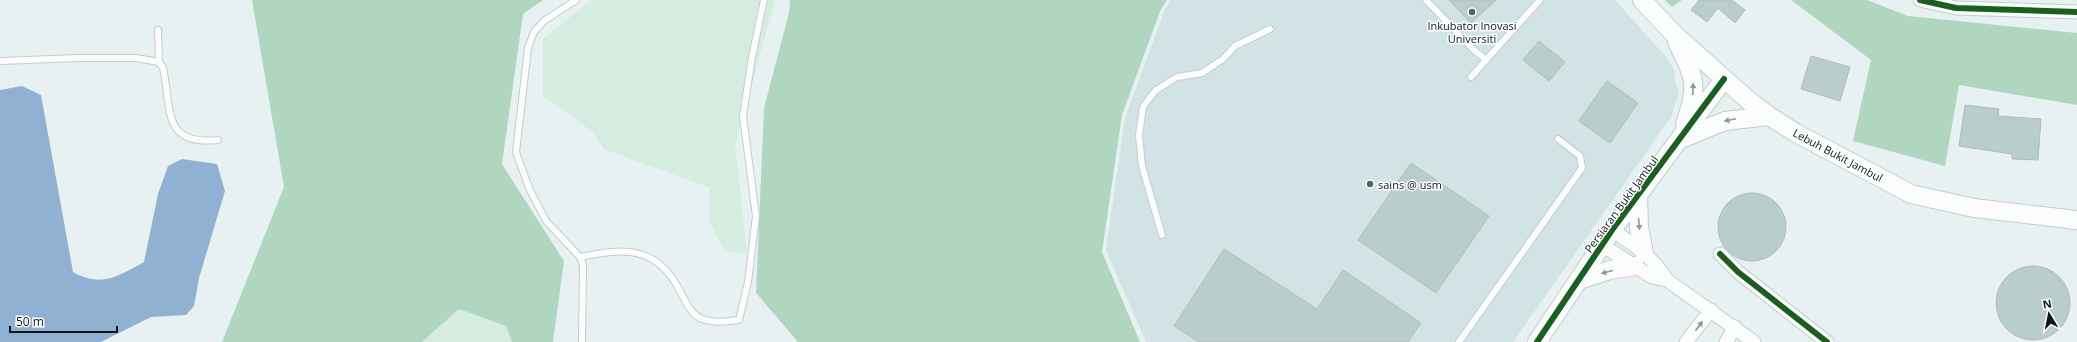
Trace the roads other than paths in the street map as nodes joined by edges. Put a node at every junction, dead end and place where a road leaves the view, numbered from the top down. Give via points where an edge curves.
1 (576, 0) edge
2 (764, 0) edge
3 (1426, 0) edge
4 (1540, 0) edge
5 (1642, 0) edge
6 (1920, 0) edge
7 (2077, 12) edge
8 (1270, 29) dead end
9 (158, 30) dead end
10 (1674, 34) junction
11 (1486, 60) junction
12 (0, 61) edge
13 (159, 62) junction
14 (1471, 77) dead end
15 (1724, 79) junction
16 (1769, 116) junction
17 (1558, 139) dead end
18 (218, 140) dead end
19 (1680, 140) junction
20 (1638, 195) junction
21 (2077, 220) edge
22 (1612, 230) junction
23 (1162, 236) dead end
24 (1602, 245) junction
25 (1720, 254) dead end
26 (580, 257) junction
27 (1640, 260) junction
28 (1579, 280) junction
29 (1711, 310) junction
30 (1735, 327) junction
31 (582, 342) edge
32 (1459, 342) edge
33 (1537, 342) edge
34 (1686, 342) edge
35 (1726, 342) edge
36 (1754, 342) edge
37 (1827, 342) edge

1 - 26 lane via 544,21 534,32 528,48 516,152 529,188 546,221
2 - 26 lane via 743,116 756,216 748,282 739,320 714,322 700,318 693,313 667,272 645,254 612,251
3 - 11 lane
4 - 11 lane
5 - 10 main road, Lebuh Bukit Jambul
6 - 7 street via 1956,8
8 - 23 lane via 1235,46 1224,58 1202,73 1177,77 1155,91 1143,107 1139,135 1142,166
9 - 13 lane
10 - 15 main road, Lebuh Bukit Jambul
19 -> 10 main road via 1691,106 1694,78
11 - 14 lane
12 - 13 lane via 136,58
13 - 18 lane via 163,68 170,118 175,126 192,140
15 - 16 main road, Lebuh Bukit Jambul
15 - 19 main road, Persiaran Bukit Jambul
16 -> 19 main road via 1725,121
16 - 21 main road, Lebuh Bukit Jambul via 1912,194 1974,208
17 - 32 lane via 1580,156 1582,168
19 - 20 main road, Persiaran Bukit Jambul
20 - 22 main road, Persiaran Bukit Jambul
20 -> 27 main road
22 - 24 main road, Persiaran Bukit Jambul
22 - 27 street
24 - 27 street
24 - 28 main road, Persiaran Bukit Jambul
25 - 37 street via 1738,272
26 - 31 lane
27 -> 28 main road
27 - 29 street via 1660,267 1667,280
28 - 33 main road, Persiaran Bukit Jambul
29 - 30 street
34 -> 29 street
30 - 35 street
30 - 36 street

